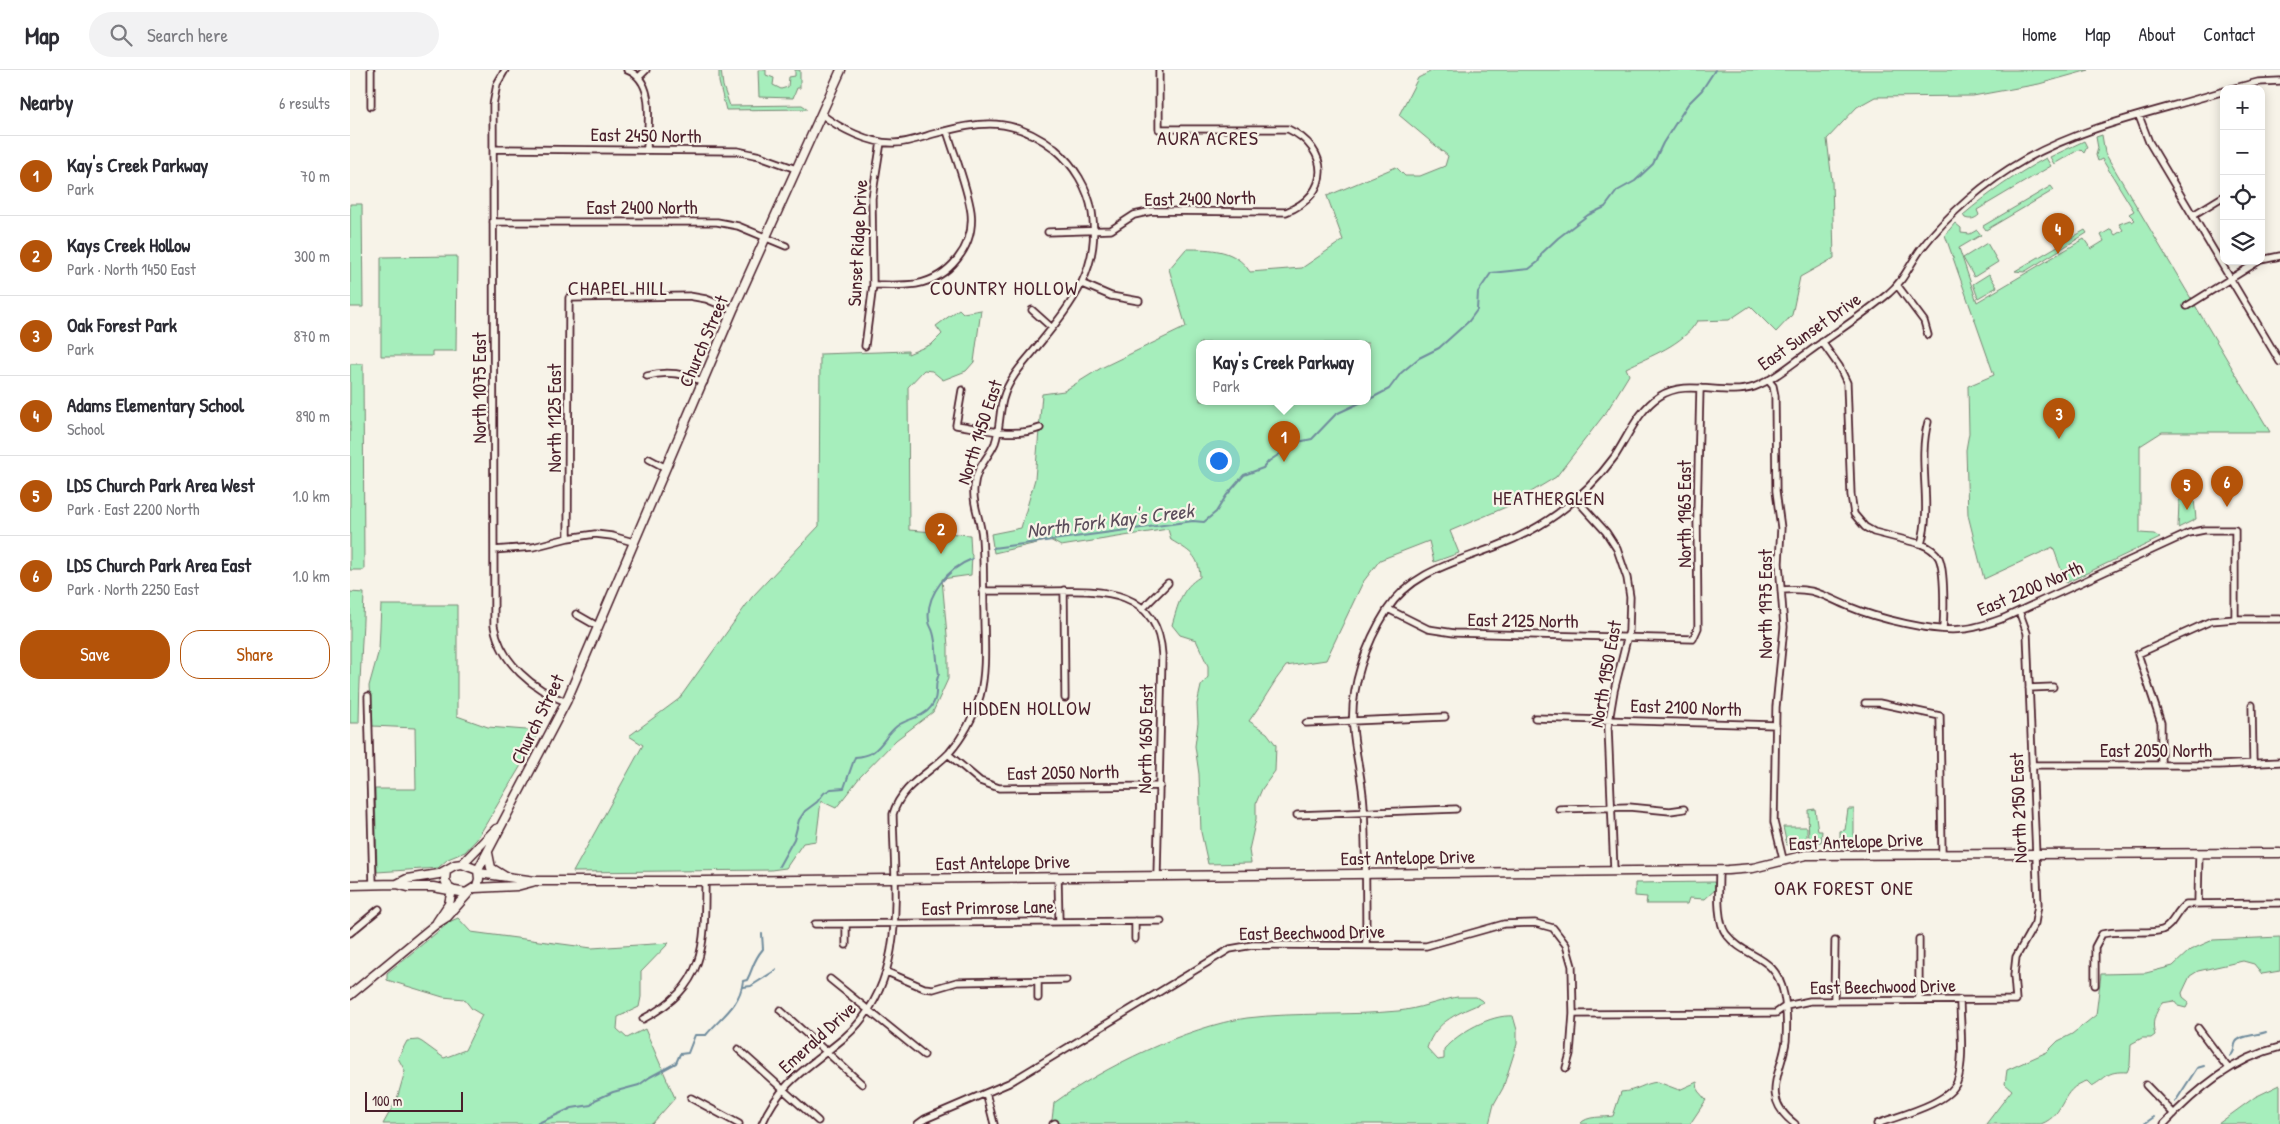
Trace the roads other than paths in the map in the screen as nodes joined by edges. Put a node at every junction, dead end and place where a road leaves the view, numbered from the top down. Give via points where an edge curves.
1 (371, 70) edge
2 (505, 70) edge
3 (627, 70) edge
4 (646, 70) edge
5 (841, 70) edge
6 (1158, 70) edge
7 (639, 77) junction
8 (2280, 81) edge
9 (2247, 85) edge
10 (2220, 92) edge
11 (370, 106) dead end
12 (821, 114) junction
13 (2139, 116) junction
14 (947, 131) junction
15 (881, 142) junction
16 (493, 149) junction
17 (647, 150) junction
18 (796, 169) junction
19 (2220, 198) edge
20 (2193, 215) junction
21 (493, 222) junction
22 (1095, 231) junction
23 (1048, 232) dead end
24 (766, 237) junction
25 (786, 246) dead end
26 (2280, 256) edge
27 (2265, 260) edge
28 (2254, 265) edge
29 (2231, 279) junction
30 (873, 284) junction
31 (1083, 284) junction
32 (1897, 285) junction
33 (1139, 301) dead end
34 (2187, 306) dead end
35 (733, 310) junction
36 (1032, 310) dead end
37 (1052, 328) junction
38 (1928, 335) dead end
39 (1822, 342) junction
40 (865, 346) dead end
41 (2280, 362) edge
42 (647, 376) dead end
43 (1768, 380) junction
44 (704, 382) junction
45 (1700, 388) junction
46 (962, 390) dead end
47 (1928, 422) dead end
48 (1040, 428) dead end
49 (998, 431) junction
50 (649, 458) dead end
51 (666, 468) junction
52 (1576, 500) junction
53 (568, 538) junction
54 (633, 542) junction
55 (1921, 544) junction
56 (494, 550) junction
57 (1168, 583) dead end
58 (1064, 590) junction
59 (1781, 590) junction
60 (984, 591) junction
61 (1142, 609) junction
62 (1388, 609) junction
63 (2019, 611) junction
64 (576, 614) dead end
65 (2235, 618) junction
66 (2280, 619) edge
67 (597, 626) junction
68 (1943, 629) junction
69 (1628, 638) junction
70 (1693, 639) joint
71 (2054, 687) dead end
72 (2029, 688) junction
73 (368, 696) dead end
74 (1065, 698) dead end
75 (566, 702) junction
76 (1865, 703) dead end
77 (2252, 705) dead end
78 (1445, 717) dead end
79 (1535, 718) dead end
80 (1609, 720) junction
81 (1353, 721) junction
82 (1306, 723) dead end
83 (1776, 724) junction
84 (948, 754) junction
85 (2253, 762) junction
86 (2280, 762) edge
87 (2032, 765) junction
88 (2161, 765) junction
89 (1160, 786) junction
90 (1612, 808) junction
91 (1456, 809) dead end
92 (1559, 809) dead end
93 (1684, 809) dead end
94 (1297, 814) dead end
95 (1364, 814) junction
96 (501, 824) junction
97 (488, 852) junction
98 (2199, 853) junction
99 (2280, 853) edge
100 (1942, 854) junction
101 (2035, 855) junction
102 (1783, 859) junction
103 (462, 864) junction
104 (1614, 870) junction
105 (1719, 870) junction
106 (446, 871) junction
107 (478, 872) junction
108 (1365, 874) junction
109 (1157, 876) junction
110 (508, 878) junction
111 (1058, 878) junction
112 (894, 879) junction
113 (535, 881) junction
114 (705, 882) junction
115 (397, 884) junction
116 (350, 885) edge
117 (373, 885) junction
118 (451, 890) junction
119 (472, 890) junction
120 (2279, 902) edge
121 (2198, 903) junction
122 (379, 909) dead end
123 (1136, 921) junction
124 (1161, 921) dead end
125 (1059, 922) junction
126 (436, 924) junction
127 (815, 924) dead end
128 (846, 924) junction
129 (895, 924) junction
130 (350, 933) edge
131 (1135, 939) dead end
132 (1920, 939) dead end
133 (1835, 941) dead end
134 (846, 945) dead end
135 (1366, 945) junction
136 (887, 972) junction
137 (830, 979) dead end
138 (1066, 980) dead end
139 (1038, 981) junction
140 (2095, 985) dead end
141 (350, 995) edge
142 (1038, 998) dead end
143 (1919, 1000) junction
144 (1960, 1000) junction
145 (2016, 1000) joint
146 (1834, 1001) junction
147 (1786, 1006) junction
148 (780, 1010) dead end
149 (869, 1011) junction
150 (1573, 1014) junction
151 (643, 1019) dead end
152 (2198, 1028) dead end
153 (2280, 1047) edge
154 (738, 1049) dead end
155 (826, 1052) junction
156 (924, 1055) dead end
157 (1566, 1068) dead end
158 (2228, 1068) junction
159 (862, 1084) dead end
160 (2146, 1085) dead end
161 (782, 1089) junction
162 (986, 1093) junction
163 (691, 1098) dead end
164 (2174, 1114) junction
165 (818, 1121) dead end
166 (739, 1124) edge
167 (762, 1124) edge
168 (918, 1124) edge
169 (994, 1124) edge
170 (1795, 1124) edge
171 (1877, 1124) edge
172 (2164, 1124) edge

1 - 11 street
2 - 16 street, North 1075 East via 497,84 493,105
3 - 7 street
4 - 7 street
5 - 12 main road, Church Street
6 - 22 street, East 2400 North via 1158,129 1288,129 1305,139 1317,153 1320,170 1316,187 1307,202 1286,212 1152,211 1134,215 1111,230
7 - 17 street via 646,87 648,100
8 - 9 street
10 - 13 street, East Sunset Drive
12 - 15 street
12 - 18 main road, Church Street
13 - 20 street via 2149,142
13 - 32 street, East Sunset Drive via 2064,140 2020,162 1987,184 1933,234
14 - 15 street, North 1450 East via 904,142
14 - 22 street, North 1450 East via 982,123 1000,124 1031,133 1054,148 1080,176 1091,205
14 - 30 street via 971,214 970,231 961,256 942,274 930,280 916,284
15 - 30 street, Sunset Ridge Drive via 872,198
16 - 17 street, East 2450 North
16 - 21 street, North 1075 East
17 - 18 street, East 2450 North via 736,151
18 - 24 main road, Church Street
19 - 20 street
20 - 29 street
21 - 24 street, East 2400 North via 717,222
21 - 56 street, North 1075 East
22 - 23 street, East 2400 North
22 - 31 street, North 1450 East via 1091,263
24 - 25 street, East 2400 North
24 - 35 main road, Church Street
26 - 27 street
28 - 29 street
29 - 34 street
29 - 41 street
30 - 40 street, Sunset Ridge Drive
31 - 33 street via 1111,296
31 - 37 street, North 1450 East
32 - 38 street via 1924,321
32 - 39 street, East Sunset Drive
35 - 44 main road, Church Street
35 - 53 street, North 1125 East via 689,296 570,298
36 - 37 street
37 - 49 street, North 1450 East via 1008,386
39 - 43 street, East Sunset Drive
39 - 55 street via 1847,384 1854,514 1874,532
42 - 44 street via 660,372 682,374
43 - 45 street, East Sunset Drive via 1745,389
43 - 59 street, North 1975 East via 1775,396
44 - 51 main road, Church Street
45 - 52 street, East Sunset Drive via 1675,389 1652,401 1613,458
45 - 70 street, North 1965 East via 1698,628
46 - 49 street via 956,424
47 - 55 street via 1924,438 1926,516
48 - 49 street via 1024,432
49 - 60 street, North 1450 East via 992,449 979,466 974,487 974,503 982,536
50 - 51 street
51 - 54 main road, Church Street
52 - 62 street, East Sunset Drive via 1534,529 1418,579 1404,589
52 - 69 street, North 1950 East via 1617,549 1630,597
53 - 54 street via 595,534
53 - 56 street via 533,547
54 - 67 main road, Church Street
55 - 68 street via 1933,550 1942,568
56 - 75 street, North 1075 East via 494,626 497,641 503,653 527,679 545,694
57 - 61 street
58 - 60 street
58 - 61 street via 1117,594
58 - 74 street
59 - 68 street, East 2200 North via 1810,589 1869,613
59 - 83 street, North 1975 East via 1784,627
60 - 84 street, North 1450 East via 984,660 980,695 964,731
61 - 89 street, North 1650 East via 1152,620 1161,644
62 - 69 street, East 2125 North via 1404,619 1440,632
62 - 81 street, East Sunset Drive via 1366,652 1357,685
63 - 65 street, East 2200 North via 2197,530 2236,530
63 - 68 street, East 2200 North via 1979,627
63 - 72 street, North 2150 East via 2028,634
64 - 67 street
65 - 66 street
65 - 88 street via 2211,621 2138,654 2161,723
67 - 75 main road, Church Street
69 - 70 street, East 2125 North
69 - 80 street, North 1950 East
71 - 72 street
72 - 87 street, North 2150 East
73 - 117 street
75 - 96 main road, Church Street
76 - 100 street via 1940,716
77 - 85 street
78 - 81 street
79 - 80 street, East 2100 North
80 - 83 street, East 2100 North
80 - 90 street, North 1950 East
81 - 82 street
81 - 95 street, East Sunset Drive
83 - 102 street, North 1975 East via 1774,822
84 - 89 street, East 2050 North via 980,781 999,788
84 - 112 street, North 1450 East via 905,790 897,802 894,814
85 - 86 street, East 2050 North
85 - 88 street, East 2050 North
87 - 88 street, East 2050 North
87 - 101 street, North 2150 East
89 - 109 street, North 1650 East
90 - 92 street
90 - 93 street
90 - 104 street, North 1950 East
91 - 95 street
94 - 95 street
95 - 108 street, East Sunset Drive
96 - 97 main road, Church Street
96 - 103 main road, Church Street
97 - 107 main road, Church Street
97 - 110 main road via 492,870
98 - 99 main road, East Antelope Drive
98 - 101 main road, East Antelope Drive
98 - 121 street
100 - 101 main road, East Antelope Drive
100 - 102 main road, East Antelope Drive via 1806,855
101 - 145 street, North 2150 East via 2038,906 2035,922 2016,957
102 - 105 main road, East Antelope Drive via 1752,868
103 - 106 main road
103 - 107 main road
104 - 105 main road, East Antelope Drive
104 - 108 main road, East Antelope Drive
105 - 147 street via 1719,910 1726,933 1747,951 1766,961 1782,983
106 - 115 main road
106 - 118 main road via 445,880
107 - 110 main road, East Antelope Drive
107 - 119 main road via 478,884
108 - 109 main road, East Antelope Drive
108 - 135 street, East Sunset Drive
109 - 111 main road, East Antelope Drive
110 - 113 main road, East Antelope Drive
111 - 112 main road, East Antelope Drive
111 - 125 street
112 - 114 main road, East Antelope Drive
112 - 129 street, Emerald Drive
113 - 114 main road, East Antelope Drive
113 - 119 main road, East Antelope Drive
114 - 151 street via 702,949 692,977 671,1002
115 - 117 main road
115 - 118 main road
116 - 117 main road
118 - 119 main road
118 - 126 main road via 449,904
119 - 126 main road
120 - 121 street
121 - 140 street via 2186,904 2178,910 2163,930 2102,934 2095,946
122 - 130 street
123 - 124 street, East Primrose Lane
123 - 125 street, East Primrose Lane
123 - 131 street
125 - 129 street, East Primrose Lane
126 - 141 main road
127 - 128 street, East Primrose Lane
128 - 129 street, East Primrose Lane
128 - 134 street
129 - 136 street, Emerald Drive
132 - 143 street
133 - 146 street
135 - 150 street, East Beechwood Drive via 1426,946 1504,924 1535,922 1553,928 1566,945 1572,966
135 - 162 street, East Beechwood Drive via 1253,945 1230,949 1009,1083
136 - 139 street via 933,989 957,982
136 - 149 street, Emerald Drive
137 - 149 street
138 - 139 street
139 - 142 street
143 - 144 street, East Beechwood Drive
143 - 146 street, East Beechwood Drive
144 - 145 street, East Beechwood Drive
144 - 171 street via 1957,1083 1939,1100
146 - 147 street, East Beechwood Drive
147 - 150 street, East Beechwood Drive via 1776,1013
147 - 170 street via 1786,1042 1775,1080 1775,1094 1779,1106
148 - 155 street
149 - 155 street, Emerald Drive
149 - 156 street
150 - 157 street, East Beechwood Drive
152 - 158 street
153 - 158 street via 2259,1052
154 - 161 street
155 - 159 street
155 - 161 street, Emerald Drive
158 - 164 street
160 - 164 street
161 - 165 street
161 - 167 street, Emerald Drive
162 - 168 street, East Beechwood Drive
162 - 169 street
163 - 166 street
164 - 172 street

